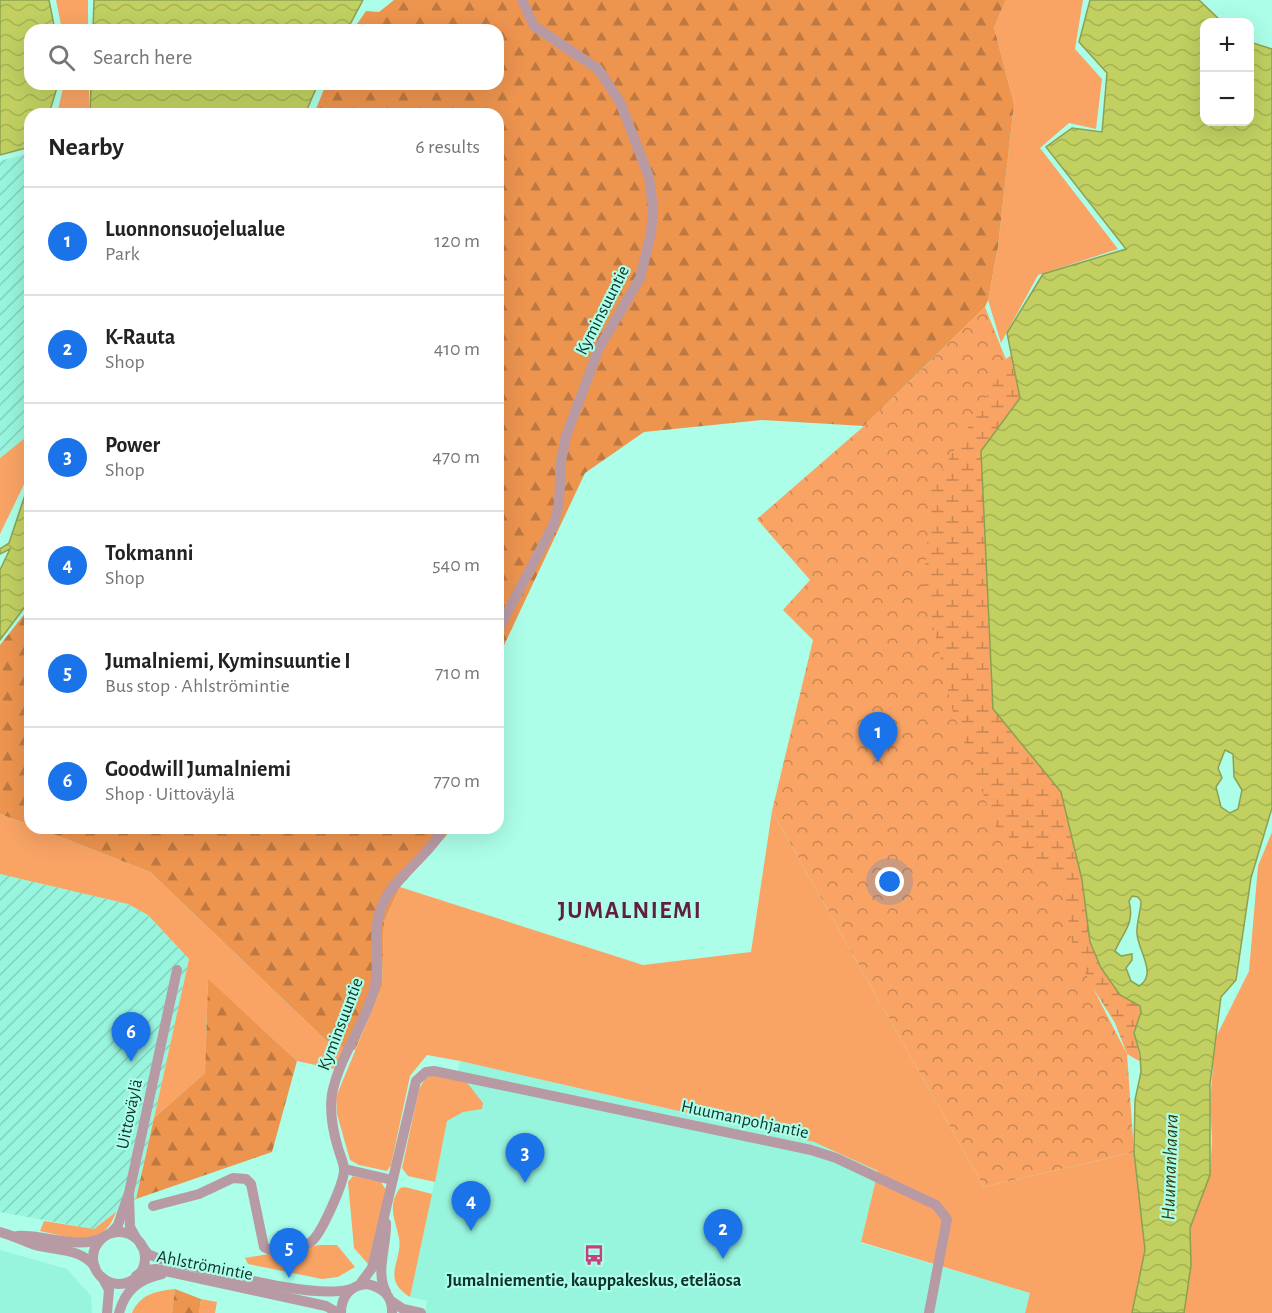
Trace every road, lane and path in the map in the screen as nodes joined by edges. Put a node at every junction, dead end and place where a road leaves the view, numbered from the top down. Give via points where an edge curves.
1 (522, 0) edge
2 (504, 619) edge
3 (438, 834) edge
4 (177, 970) dead end
5 (345, 1169) junction
6 (392, 1180) junction
7 (129, 1193) junction
8 (153, 1206) dead end
9 (386, 1207) junction
10 (0, 1232) edge
11 (107, 1235) junction
12 (17, 1236) junction
13 (139, 1242) junction
14 (97, 1271) junction
15 (173, 1274) junction
16 (133, 1279) junction
17 (356, 1287) junction
18 (388, 1297) junction
19 (107, 1313) edge
20 (118, 1313) edge
21 (339, 1313) edge
22 (392, 1313) edge
23 (421, 1313) edge
24 (929, 1313) edge

1 - 2 street, Kyminsuuntie via 534,26 598,69 620,102 649,177 653,208 640,278 599,348 566,436 554,524
3 - 5 street, Kyminsuuntie via 396,882 379,914 374,992 332,1096 331,1117
4 - 7 street, Uittoväylä
5 - 6 street
5 - 8 street via 316,1236 298,1246 272,1251 264,1247 253,1192 246,1179 233,1178 199,1194
6 - 9 street
6 - 24 street, Huumanpohjantie via 416,1081 426,1072 443,1072 811,1150 936,1205 946,1219
7 - 11 street, Uittoväylä via 118,1225
7 - 13 street, Uittoväylä via 130,1227
9 - 17 street via 372,1268
9 - 18 street via 386,1244 380,1276
10 - 12 street
11 - 12 street via 82,1243 36,1234
11 - 13 street via 129,1233
11 - 14 street via 94,1251
12 - 14 street via 33,1244 80,1254
13 - 16 street via 144,1262
13 - 17 street, Ahlströmintie via 148,1254 160,1259 251,1279 326,1294
14 - 16 street via 113,1283
14 - 19 street via 109,1290
15 - 16 street, Ahlströmintie via 149,1269
15 - 20 street via 150,1276 136,1283
15 - 21 street, Ahlströmintie via 326,1306
16 - 20 street via 120,1292
17 - 18 street via 372,1285
17 - 21 street via 344,1298
18 - 22 street
18 - 23 street via 403,1309

